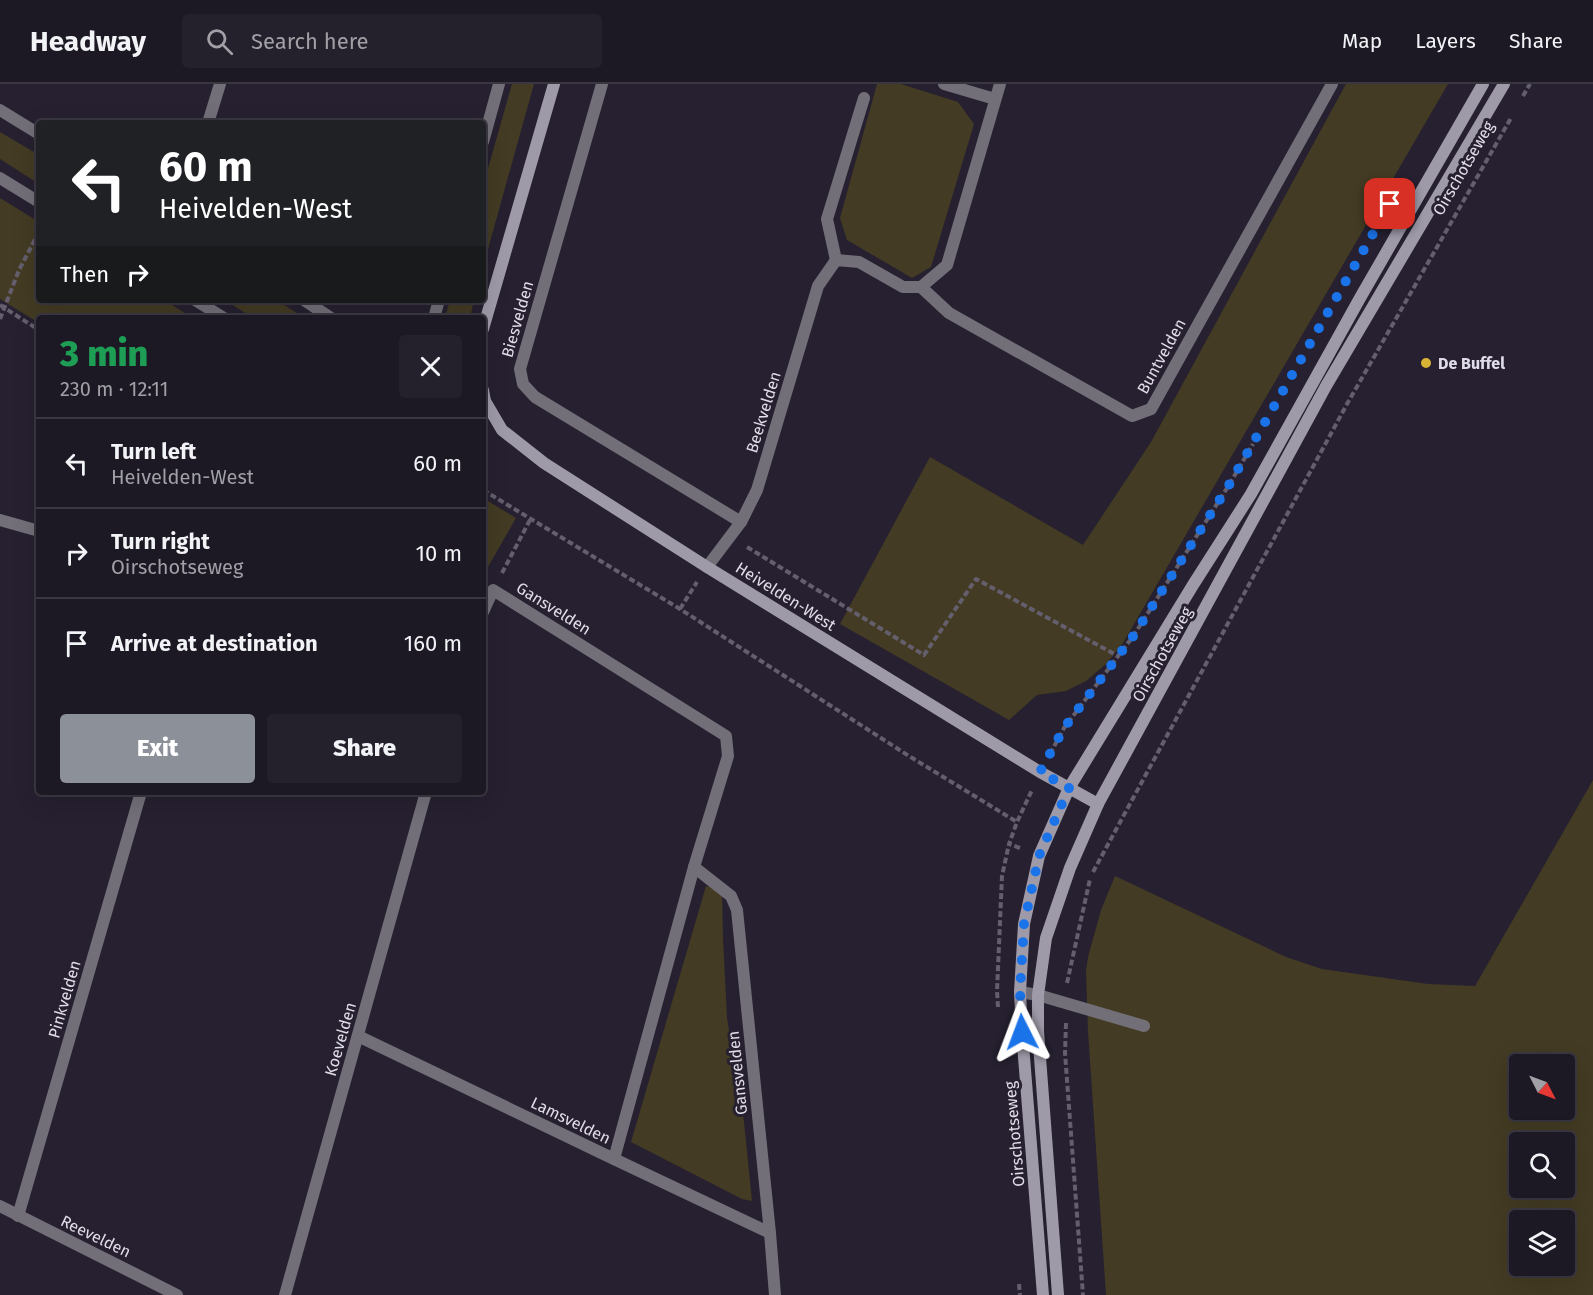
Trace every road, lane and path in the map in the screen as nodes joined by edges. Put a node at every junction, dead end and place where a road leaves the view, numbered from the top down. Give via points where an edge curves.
1 (220, 84) edge
2 (499, 84) edge
3 (554, 84) edge
4 (602, 84) edge
5 (944, 84) edge
6 (999, 84) edge
7 (1332, 84) edge
8 (1483, 84) edge
9 (1504, 84) edge
10 (1530, 84) edge
11 (864, 98) dead end
12 (995, 99) junction
13 (1518, 105) dead end
14 (0, 110) edge
15 (1512, 115) dead end
16 (209, 120) edge
17 (486, 130) edge
18 (36, 132) edge
19 (0, 178) edge
20 (36, 200) edge
21 (36, 238) edge
22 (836, 260) junction
23 (921, 286) junction
24 (200, 303) edge
25 (308, 303) edge
26 (2, 307) edge
27 (219, 315) edge
28 (327, 315) edge
29 (0, 319) edge
30 (486, 319) edge
31 (36, 328) edge
32 (486, 402) edge
33 (1253, 444) dead end
34 (486, 492) edge
35 (531, 518) junction
36 (0, 520) edge
37 (741, 522) junction
38 (36, 530) edge
39 (730, 537) junction
40 (707, 567) junction
41 (494, 590) junction
42 (486, 606) edge
43 (680, 609) junction
44 (1118, 656) junction
45 (1040, 772) junction
46 (1069, 788) junction
47 (140, 795) edge
48 (425, 795) edge
49 (1098, 804) junction
50 (694, 867) junction
51 (1020, 992) junction
52 (1038, 995) junction
53 (1066, 1004) junction
54 (1144, 1026) dead end
55 (358, 1036) junction
56 (614, 1160) junction
57 (0, 1206) edge
58 (18, 1216) junction
59 (770, 1233) junction
60 (177, 1295) edge
61 (285, 1295) edge
62 (775, 1295) edge
63 (1043, 1295) edge
64 (1058, 1295) edge
65 (1083, 1295) edge

1 - 16 street
2 - 17 street
3 - 30 main road
4 - 37 street, Biesvelden via 520,369 523,384 535,397
5 - 12 street
6 - 12 street
7 - 23 street, Buntvelden via 1151,409 1132,416 950,313
8 - 46 main road, Oirschotseweg via 1251,494
9 - 49 main road, Oirschotseweg via 1326,386
10 - 13 path
11 - 22 street via 827,219
12 - 23 street via 947,264
14 - 18 street
15 - 53 path, Oirschotseweg via 1347,404 1091,876 1067,978
19 - 20 street
21 - 26 path
22 - 23 street via 859,262 903,287
22 - 37 street, Beekvelden via 818,286 757,490
24 - 27 street
25 - 28 street
26 - 29 path
26 - 31 path
32 - 40 main road, Heivelden-West via 502,430 544,463
33 - 44 path, Oirschotseweg
34 - 35 path
35 - 41 path
35 - 43 path
36 - 38 street
37 - 39 street, Beekvelden
39 - 40 street, Beekvelden
39 - 44 path via 924,655 976,579
40 - 43 path
40 - 45 main road, Heivelden-West
41 - 42 street
41 - 50 street, Gansvelden via 726,736 728,756
43 - 45 path, Oirschotseweg via 1017,822
44 - 45 path, Oirschotseweg via 1064,728
45 - 46 main road, Heivelden-West
46 - 49 main road, Heivelden-West
46 - 51 main road, Oirschotseweg via 1039,856 1024,924
47 - 58 street, Pinkvelden
48 - 55 street, Koevelden
49 - 52 main road, Oirschotseweg via 1046,938
50 - 56 street, Gansvelden
50 - 59 street, Gansvelden via 730,896 737,910
51 - 52 street
51 - 63 main road, Oirschotseweg
52 - 53 street
52 - 64 main road, Oirschotseweg
53 - 54 street
53 - 65 path, Oirschotseweg via 1065,1053
55 - 56 street, Lamsvelden
55 - 61 street, Koevelden
56 - 59 street, Lamsvelden
57 - 58 street, Reevelden
58 - 60 street, Reevelden
59 - 62 street, Gansvelden

